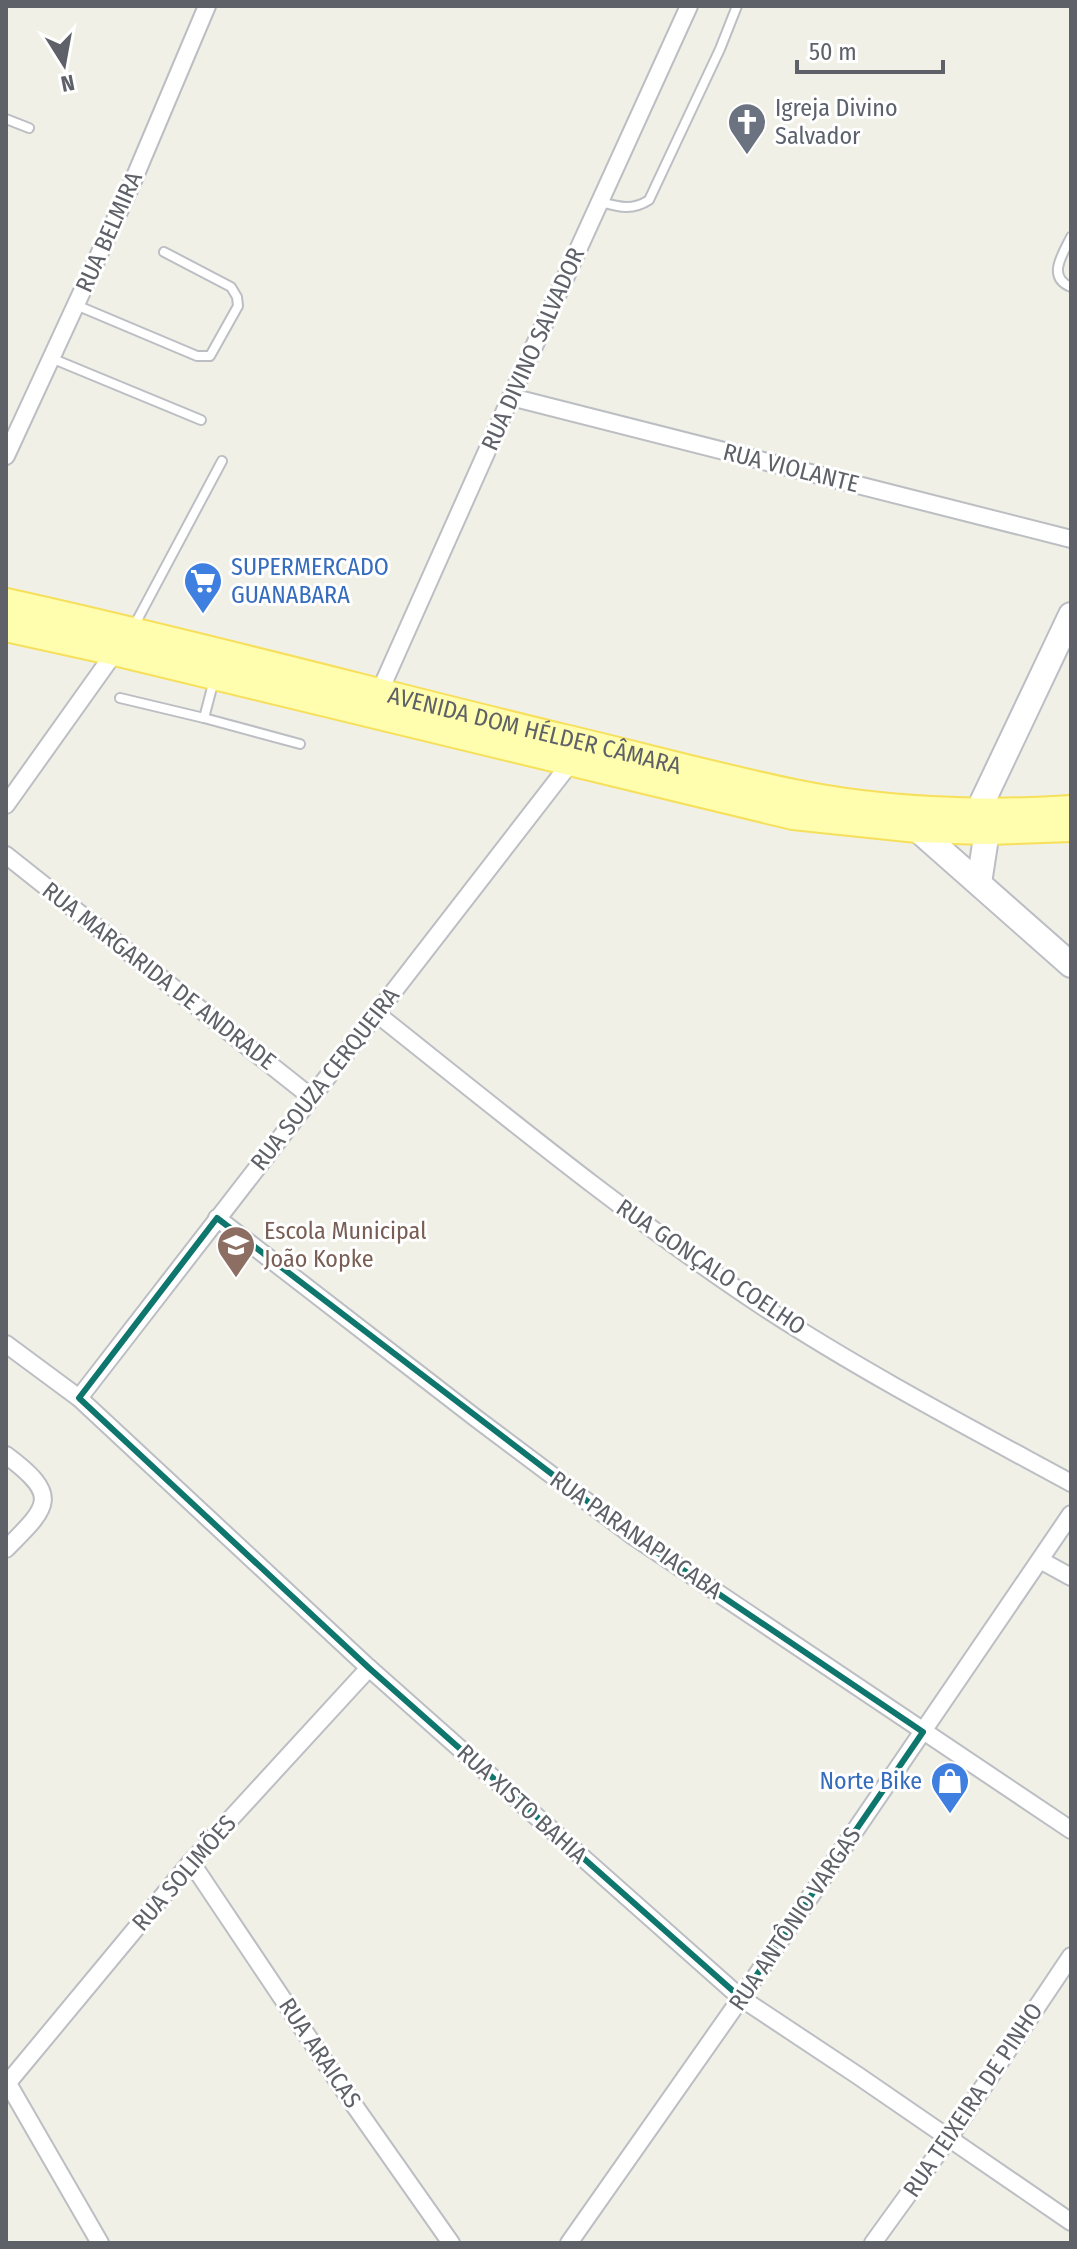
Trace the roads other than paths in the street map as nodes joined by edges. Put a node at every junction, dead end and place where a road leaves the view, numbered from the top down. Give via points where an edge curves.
1 (207, 6) edge
2 (689, 6) edge
3 (737, 6) edge
4 (6, 119) edge
5 (29, 128) dead end
6 (600, 202) junction
7 (1071, 237) edge
8 (164, 252) dead end
9 (1071, 287) edge
10 (76, 305) junction
11 (51, 358) junction
12 (511, 397) junction
13 (201, 420) dead end
14 (6, 456) edge
15 (222, 461) dead end
16 (1071, 539) edge
17 (6, 602) edge
18 (1071, 615) edge
19 (6, 628) edge
20 (131, 630) junction
21 (115, 652) junction
22 (215, 676) junction
23 (379, 693) junction
24 (120, 698) dead end
25 (204, 718) junction
26 (300, 744) dead end
27 (572, 761) junction
28 (6, 805) edge
29 (891, 807) junction
30 (1071, 809) edge
31 (983, 821) junction
32 (1071, 828) edge
33 (917, 829) junction
34 (6, 855) edge
35 (979, 883) junction
36 (1071, 965) edge
37 (377, 1014) junction
38 (311, 1097) junction
39 (217, 1218) junction
40 (6, 1344) edge
41 (79, 1398) junction
42 (6, 1455) edge
43 (1071, 1483) edge
44 (1071, 1514) edge
45 (6, 1549) edge
46 (1040, 1560) junction
47 (1071, 1577) edge
48 (369, 1668) junction
49 (923, 1732) junction
50 (1071, 1830) edge
51 (191, 1862) junction
52 (1071, 1956) edge
53 (741, 1998) junction
54 (7, 2082) edge
55 (949, 2138) junction
56 (1071, 2222) edge
57 (100, 2243) edge
58 (451, 2243) edge
59 (569, 2243) edge
60 (873, 2243) edge

1 - 10 street, RUA BELMIRA
2 - 6 street, RUA DIVINO SALVADOR
3 - 6 lane via 649,200 630,208
4 - 5 lane
6 - 12 street, RUA DIVINO SALVADOR
7 - 9 lane via 1057,267 1062,283
8 - 10 lane via 231,287 237,297 238,306 210,356 197,356
10 - 11 street, RUA BELMIRA
11 - 13 lane
11 - 14 street, RUA BELMIRA
12 - 16 street, RUA VIOLANTE
12 - 23 street, RUA DIVINO SALVADOR
15 - 20 lane
17 - 20 main road, AVENIDA DOM HÉLDER CÂMARA
18 - 31 main road
19 - 21 main road, AVENIDA DOM HÉLDER CÂMARA
20 - 23 main road, AVENIDA DOM HÉLDER CÂMARA
21 - 22 main road, AVENIDA DOM HÉLDER CÂMARA
21 - 28 street
22 - 25 lane
22 - 27 main road, AVENIDA DOM HÉLDER CÂMARA
23 - 29 main road, AVENIDA DOM HÉLDER CÂMARA via 796,794
24 - 25 lane
25 - 26 lane
27 - 33 main road, AVENIDA DOM HÉLDER CÂMARA via 793,816
27 - 37 street, RUA SOUZA CERQUEIRA
29 - 31 main road, AVENIDA DOM HÉLDER CÂMARA
29 - 33 main road
30 - 31 main road, AVENIDA DOM HÉLDER CÂMARA
31 - 32 main road, AVENIDA DOM HÉLDER CÂMARA
31 - 33 main road, AVENIDA DOM HÉLDER CÂMARA
31 - 35 main road
33 - 35 main road
34 - 38 street, RUA MARGARIDA DE ANDRADE
35 - 36 main road
37 - 38 street, RUA SOUZA CERQUEIRA
37 - 43 street, RUA GONÇALO COELHO via 624,1210 766,1308 917,1400
38 - 39 street, RUA SOUZA CERQUEIRA
39 - 41 street, RUA SOUZA CERQUEIRA
39 - 49 street, RUA PARANAPIACABA via 633,1536
40 - 41 street, RUA XISTO BAHIA
41 - 48 street, RUA XISTO BAHIA
42 - 45 street via 38,1482 43,1499 34,1521
44 - 46 street, RUA ANTÔNIO VARGAS
46 - 47 street
46 - 49 street, RUA ANTÔNIO VARGAS
48 - 51 street, RUA SOLIMÕES
48 - 53 street, RUA XISTO BAHIA
49 - 50 street, RUA PARANAPIACABA
49 - 53 street, RUA ANTÔNIO VARGAS
51 - 54 street, RUA SOLIMÕES
51 - 58 street, RUA ARAICAS
52 - 55 street, RUA TEIXEIRA DE PINHO
53 - 55 street, RUA XISTO BAHIA
53 - 59 street, RUA ANTÔNIO VARGAS
54 - 57 street
55 - 56 street, RUA XISTO BAHIA
55 - 60 street, RUA TEIXEIRA DE PINHO

